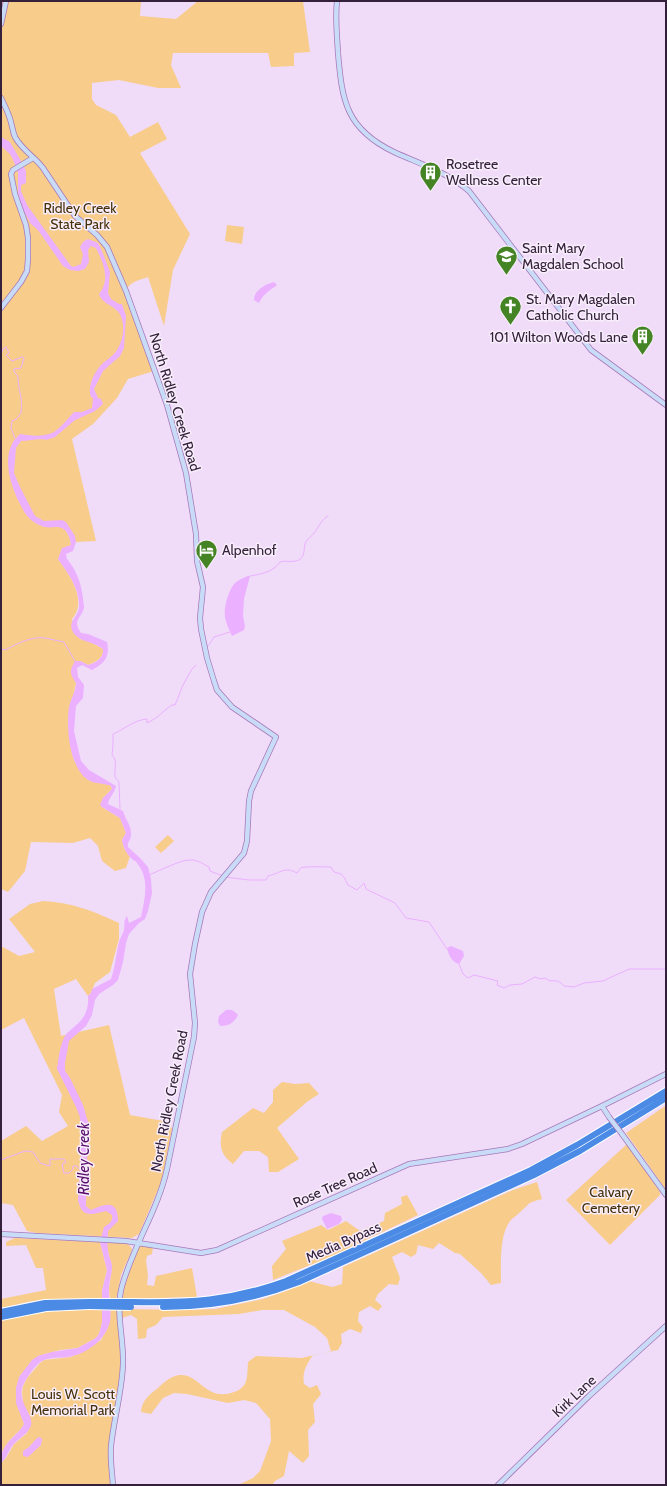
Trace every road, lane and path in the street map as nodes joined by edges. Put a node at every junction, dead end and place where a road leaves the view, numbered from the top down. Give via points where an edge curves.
1 (6, 1) edge
2 (337, 1) edge
3 (1, 24) edge
4 (1, 98) edge
5 (33, 158) junction
6 (1, 308) edge
7 (666, 405) edge
8 (666, 1074) edge
9 (666, 1091) edge
10 (666, 1098) edge
11 (602, 1106) junction
12 (666, 1196) edge
13 (1, 1234) edge
14 (138, 1243) junction
15 (89, 1304) junction
16 (131, 1305) junction
17 (1, 1312) edge
18 (1, 1317) edge
19 (666, 1326) edge
20 (113, 1485) edge
21 (498, 1485) edge

1 - 3 street
2 - 7 street via 336,29 341,84 346,104 356,122 374,141 453,178 469,192 591,350
4 - 5 street via 10,116 16,138
5 - 6 street via 11,172 14,194 26,225 28,259 27,271 21,282
5 - 14 street, North Ridley Creek Road via 38,161 75,216 97,235 107,248 143,335 175,431 186,474 196,534 198,567 203,586 201,629 214,681 232,707 276,737 249,801 244,853 211,892 202,912 190,974 194,1037 165,1178
8 - 11 street, Rose Tree Road
9 - 16 highway, Media Bypass via 531,1170 286,1281 210,1300
10 - 16 highway, Media Bypass via 580,1151 534,1175 288,1286 244,1299 210,1305
11 - 12 street, bridge
11 - 14 street, Rose Tree Road via 512,1147 409,1164 217,1250 201,1253
13 - 14 street, Rose Tree Road
14 - 20 street, North Ridley Creek Road via 120,1298 123,1362 111,1445
15 - 16 highway, Media Bypass, bridge
15 - 17 highway, Media Bypass via 45,1303
15 - 18 highway, Media Bypass via 24,1311
19 - 21 street, Kirk Lane

